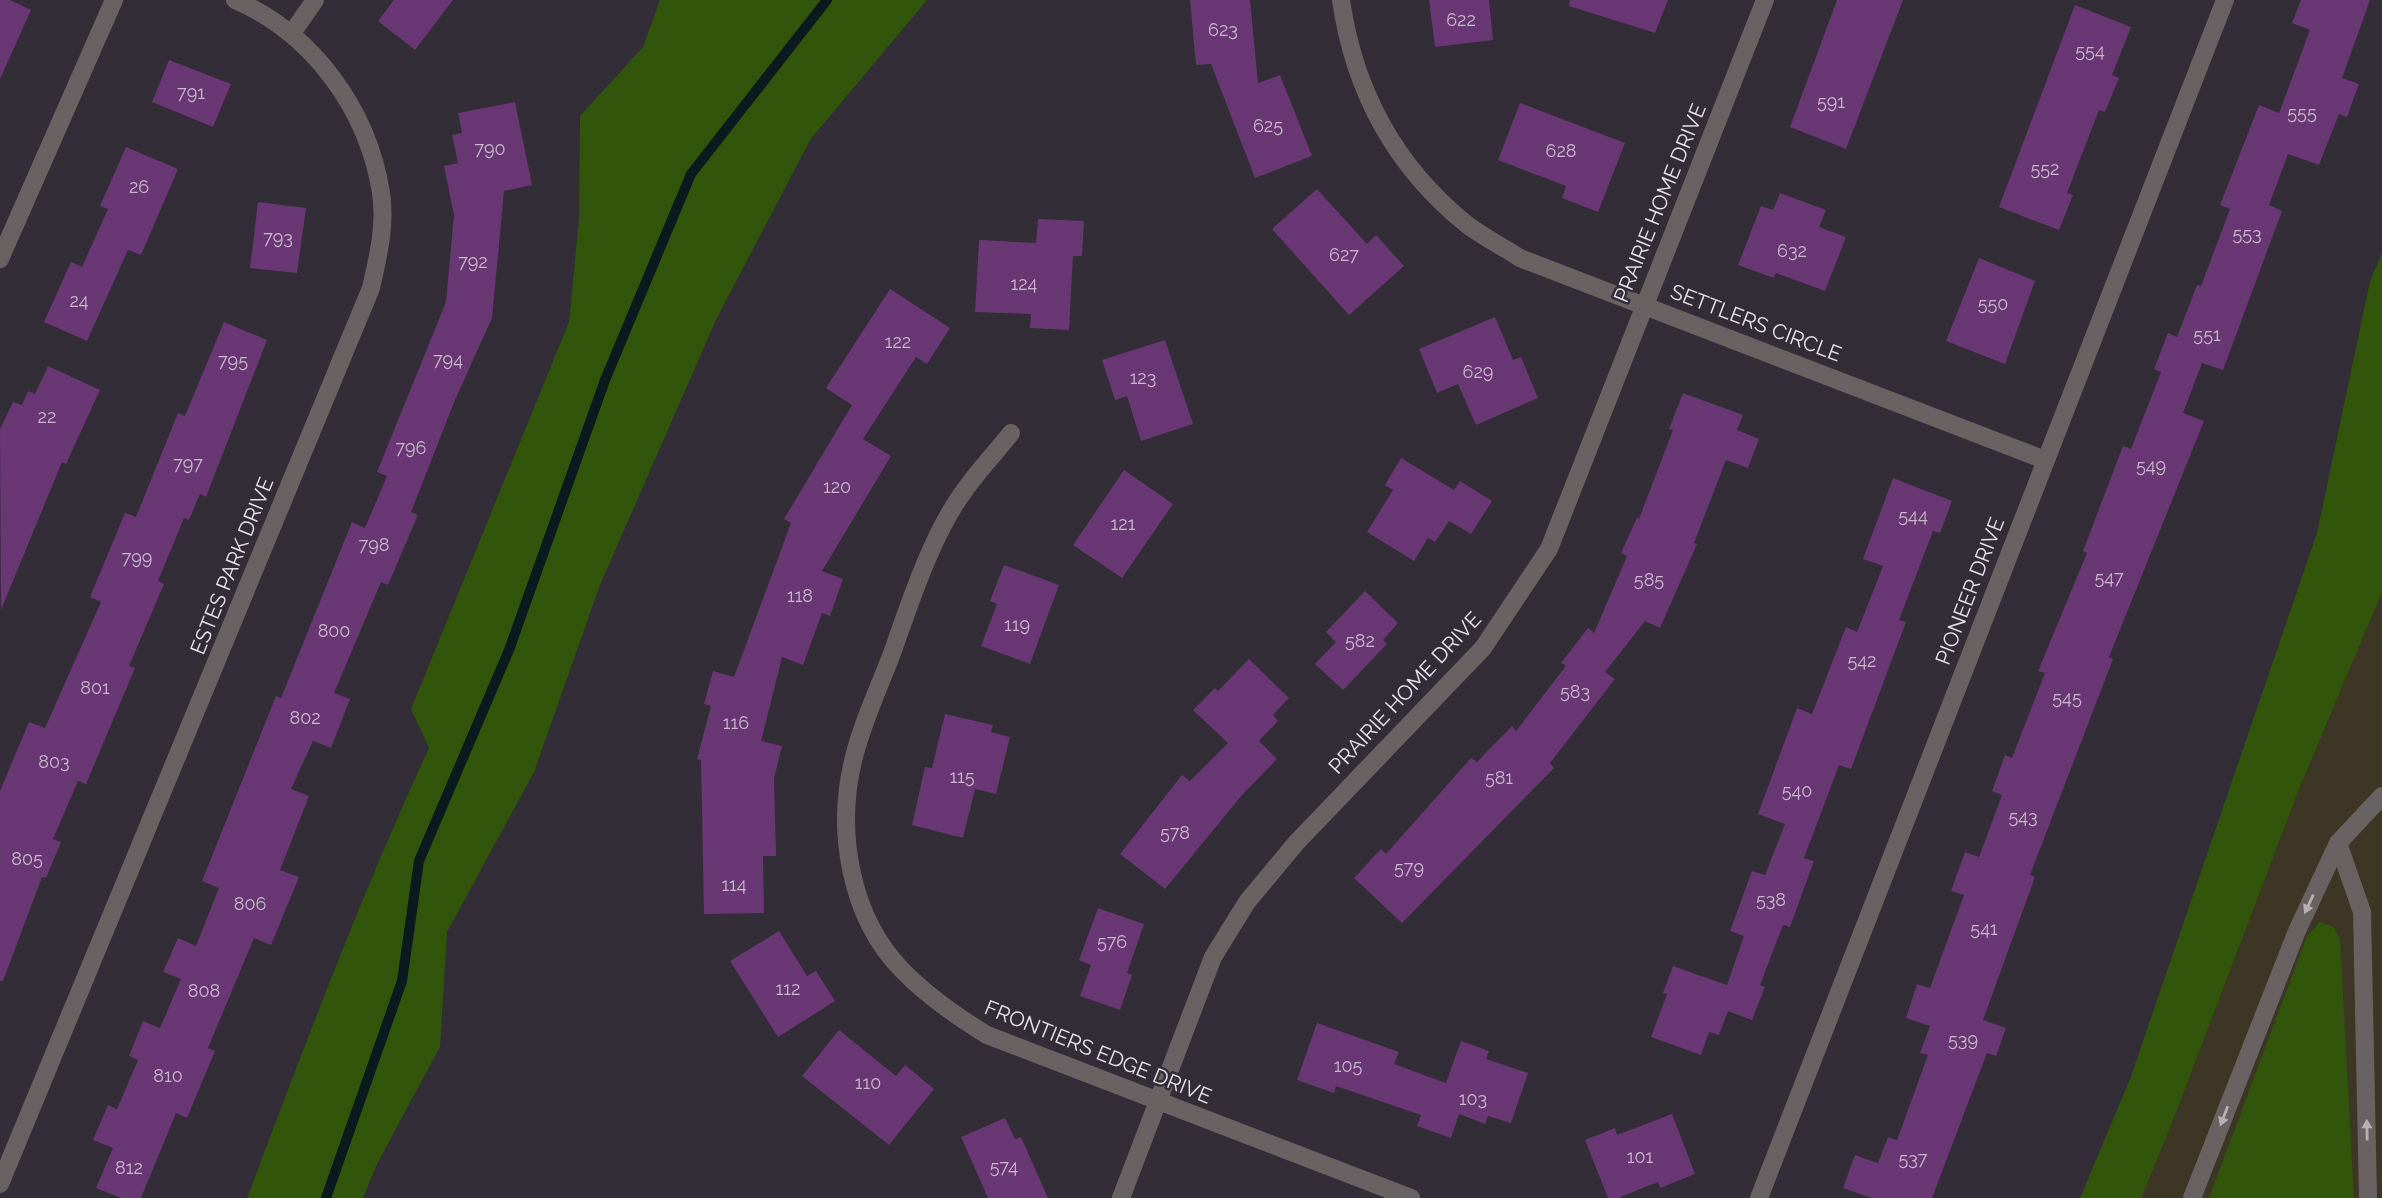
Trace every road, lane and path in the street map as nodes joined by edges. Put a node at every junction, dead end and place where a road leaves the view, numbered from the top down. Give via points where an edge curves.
1 (114, 0) edge
2 (235, 0) edge
3 (315, 0) edge
4 (1341, 0) edge
5 (1765, 0) edge
6 (2225, 0) edge
7 (292, 33) junction
8 (0, 259) edge
9 (1644, 303) junction
10 (1011, 433) dead end
11 (2045, 460) junction
12 (2382, 796) edge
13 (2338, 843) junction
14 (1156, 1101) junction
15 (0, 1184) edge
16 (1121, 1198) edge
17 (1411, 1198) edge
18 (1759, 1198) edge
19 (2192, 1198) edge
20 (2368, 1198) edge

1 - 8 street
2 - 7 street, ESTES PARK DRIVE
3 - 7 street
4 - 9 street, SETTLERS CIRCLE via 1359,80 1385,132 1419,181 1467,225 1520,258
5 - 9 street, PRAIRIE HOME DRIVE
6 - 11 street, PIONEER DRIVE
7 - 15 street, ESTES PARK DRIVE via 322,64 370,144 382,195 382,243 371,288
9 - 11 street, SETTLERS CIRCLE
9 - 14 street, PRAIRIE HOME DRIVE via 1549,549 1483,648 1297,843 1247,902 1213,957
10 - 14 street, FRONTIERS EDGE DRIVE via 963,492 911,601 853,760 845,808 848,862 876,932 900,969 942,1006 987,1035
11 - 18 street, PIONEER DRIVE
12 - 13 street
13 -> 19 street via 2297,930
20 -> 13 street via 2362,912
14 - 16 street, PRAIRIE HOME DRIVE
14 - 17 street, FRONTIERS EDGE DRIVE

